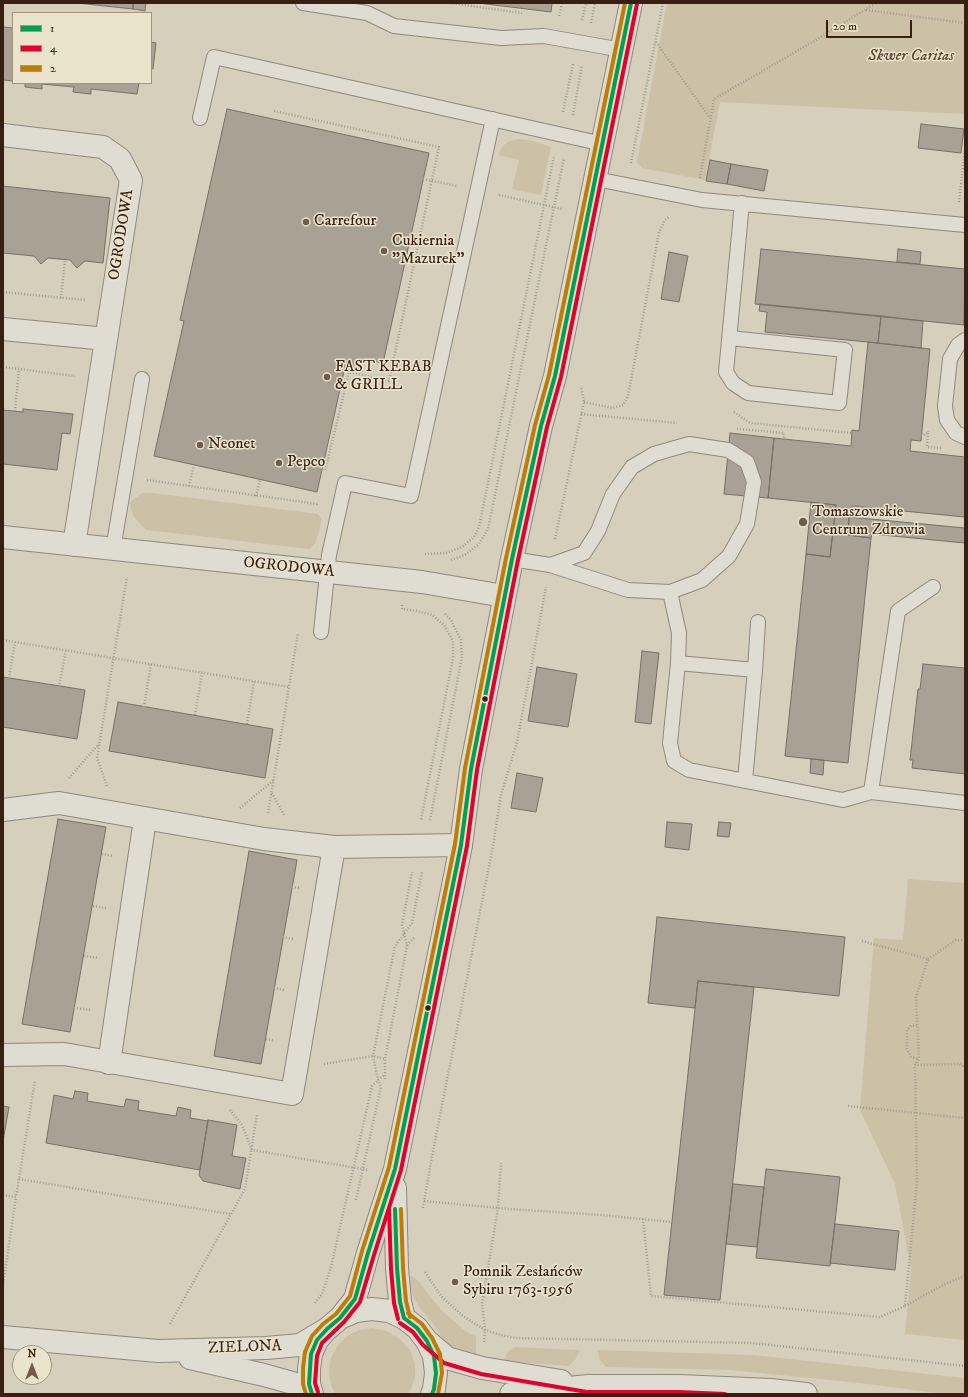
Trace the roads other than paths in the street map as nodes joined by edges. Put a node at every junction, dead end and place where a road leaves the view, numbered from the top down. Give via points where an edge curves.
1 (302, 3) edge
2 (631, 3) edge
3 (622, 50) junction
4 (200, 118) dead end
5 (493, 119) junction
6 (3, 135) edge
7 (603, 144) junction
8 (596, 179) junction
9 (742, 203) junction
10 (965, 225) edge
11 (3, 329) edge
12 (730, 338) junction
13 (106, 340) junction
14 (965, 340) edge
15 (142, 379) dead end
16 (965, 437) edge
17 (3, 537) edge
18 (74, 545) junction
19 (113, 549) junction
20 (512, 559) junction
21 (550, 565) junction
22 (328, 572) junction
23 (933, 587) dead end
24 (670, 592) junction
25 (504, 596) junction
26 (758, 622) dead end
27 (321, 632) dead end
28 (678, 663) junction
29 (755, 670) junction
30 (745, 781) junction
31 (871, 792) junction
32 (965, 803) edge
33 (3, 810) edge
34 (146, 819) junction
35 (461, 845) junction
36 (334, 847) junction
37 (3, 1055) edge
38 (109, 1063) junction
39 (394, 1169) junction
40 (404, 1318) junction
41 (334, 1323) junction
42 (3, 1337) edge
43 (427, 1341) junction
44 (158, 1351) junction
45 (588, 1386) junction
46 (770, 1392) edge
47 (309, 1394) edge
48 (312, 1394) edge
49 (432, 1394) edge
50 (511, 1394) edge
51 (806, 1394) edge

1 - 3 lane via 367,13 394,26 501,38 544,36
2 - 3 street
3 - 7 street
4 - 5 lane via 214,56
5 - 7 lane
5 - 22 lane via 411,496 345,483 329,555
6 - 13 street, OGRODOWA via 103,146 120,159 131,180
7 - 8 street
8 - 9 lane via 702,200
8 - 20 street via 555,376 541,426
9 - 10 lane
9 - 12 lane
11 - 13 street
12 - 12 lane via 845,350 839,403 748,393 733,383 726,372
13 - 18 street, OGRODOWA
14 - 16 lane via 958,345 950,359 945,406 947,420 956,433
15 - 19 lane
17 - 18 street, OGRODOWA
18 - 19 street, OGRODOWA
19 - 22 street, OGRODOWA
20 - 21 lane
20 - 25 street
21 - 24 lane via 628,590
21 - 24 lane via 584,552 598,531 612,494 632,467 654,454 689,444 728,450 747,462 754,482 747,524 729,556 708,575 702,580
22 - 25 street, OGRODOWA via 406,580
22 - 27 lane
23 - 31 lane via 898,611
24 - 28 lane via 679,633
25 - 35 street via 471,769
26 - 29 lane
28 - 29 lane
28 - 30 lane via 670,743 674,761 689,770
29 - 30 lane
30 - 31 lane via 843,800
31 - 32 lane
33 - 34 street via 58,803
34 - 36 street via 264,839
34 - 38 street
35 - 36 street
35 - 39 street
36 - 38 street via 292,1094
37 - 38 street via 64,1054
39 - 40 street via 397,1268
39 - 41 street via 355,1299
40 - 41 street via 389,1311 372,1309 356,1311
40 - 43 street via 417,1328
41 - 44 street, ZIELONA via 300,1345
41 - 48 street via 318,1340 311,1354 308,1369
42 - 44 street, ZIELONA
43 - 45 street via 447,1358 482,1368
43 - 49 street via 434,1356 436,1373
44 - 47 street, ZIELONA via 264,1374 296,1384
45 - 46 street via 679,1386
45 - 50 street
46 - 51 street

